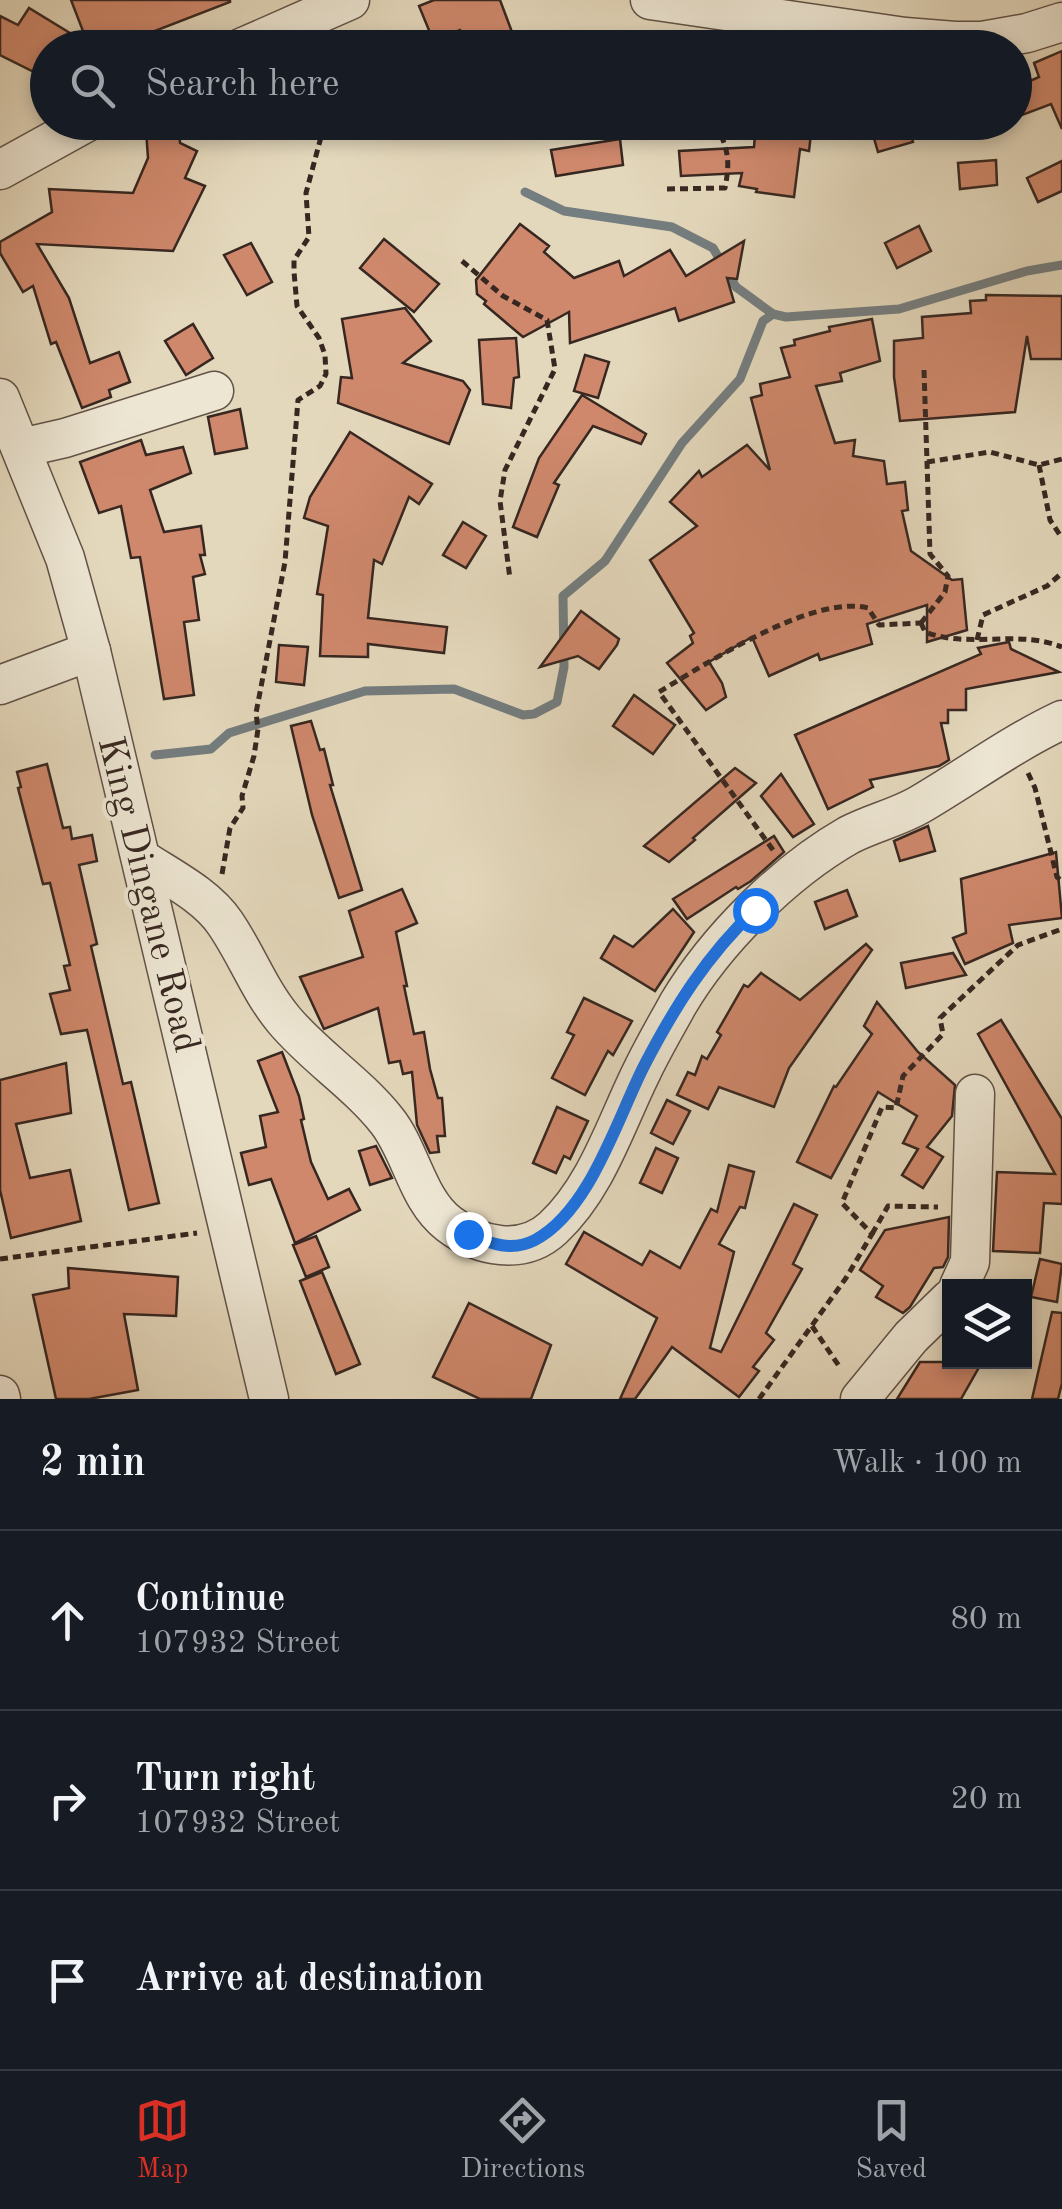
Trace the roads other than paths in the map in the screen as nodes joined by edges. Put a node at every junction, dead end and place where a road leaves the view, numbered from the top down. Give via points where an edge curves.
1 (350, 0) edge
2 (650, 0) edge
3 (1062, 22) edge
4 (282, 30) edge
5 (851, 30) edge
6 (1032, 31) edge
7 (54, 140) edge
8 (0, 170) edge
9 (214, 391) dead end
10 (0, 398) edge
11 (22, 448) junction
12 (91, 651) junction
13 (0, 686) edge
14 (1062, 720) edge
15 (142, 859) junction
16 (975, 1094) dead end
17 (965, 1274) edge
18 (942, 1307) edge
19 (852, 1386) edge
20 (269, 1399) edge

1 - 4 street
2 - 5 street
3 - 6 street
7 - 8 street
9 - 11 street
10 - 11 street, King Dingane Road
11 - 12 street, King Dingane Road
12 - 13 street
12 - 15 street, King Dingane Road
14 - 15 street via 916,806 850,835 737,927 702,968 578,1198 551,1230 514,1247 468,1234 435,1210 388,1122 316,1056 260,990 224,921
15 - 20 street, King Dingane Road
16 - 17 street via 974,1208
18 - 19 street

